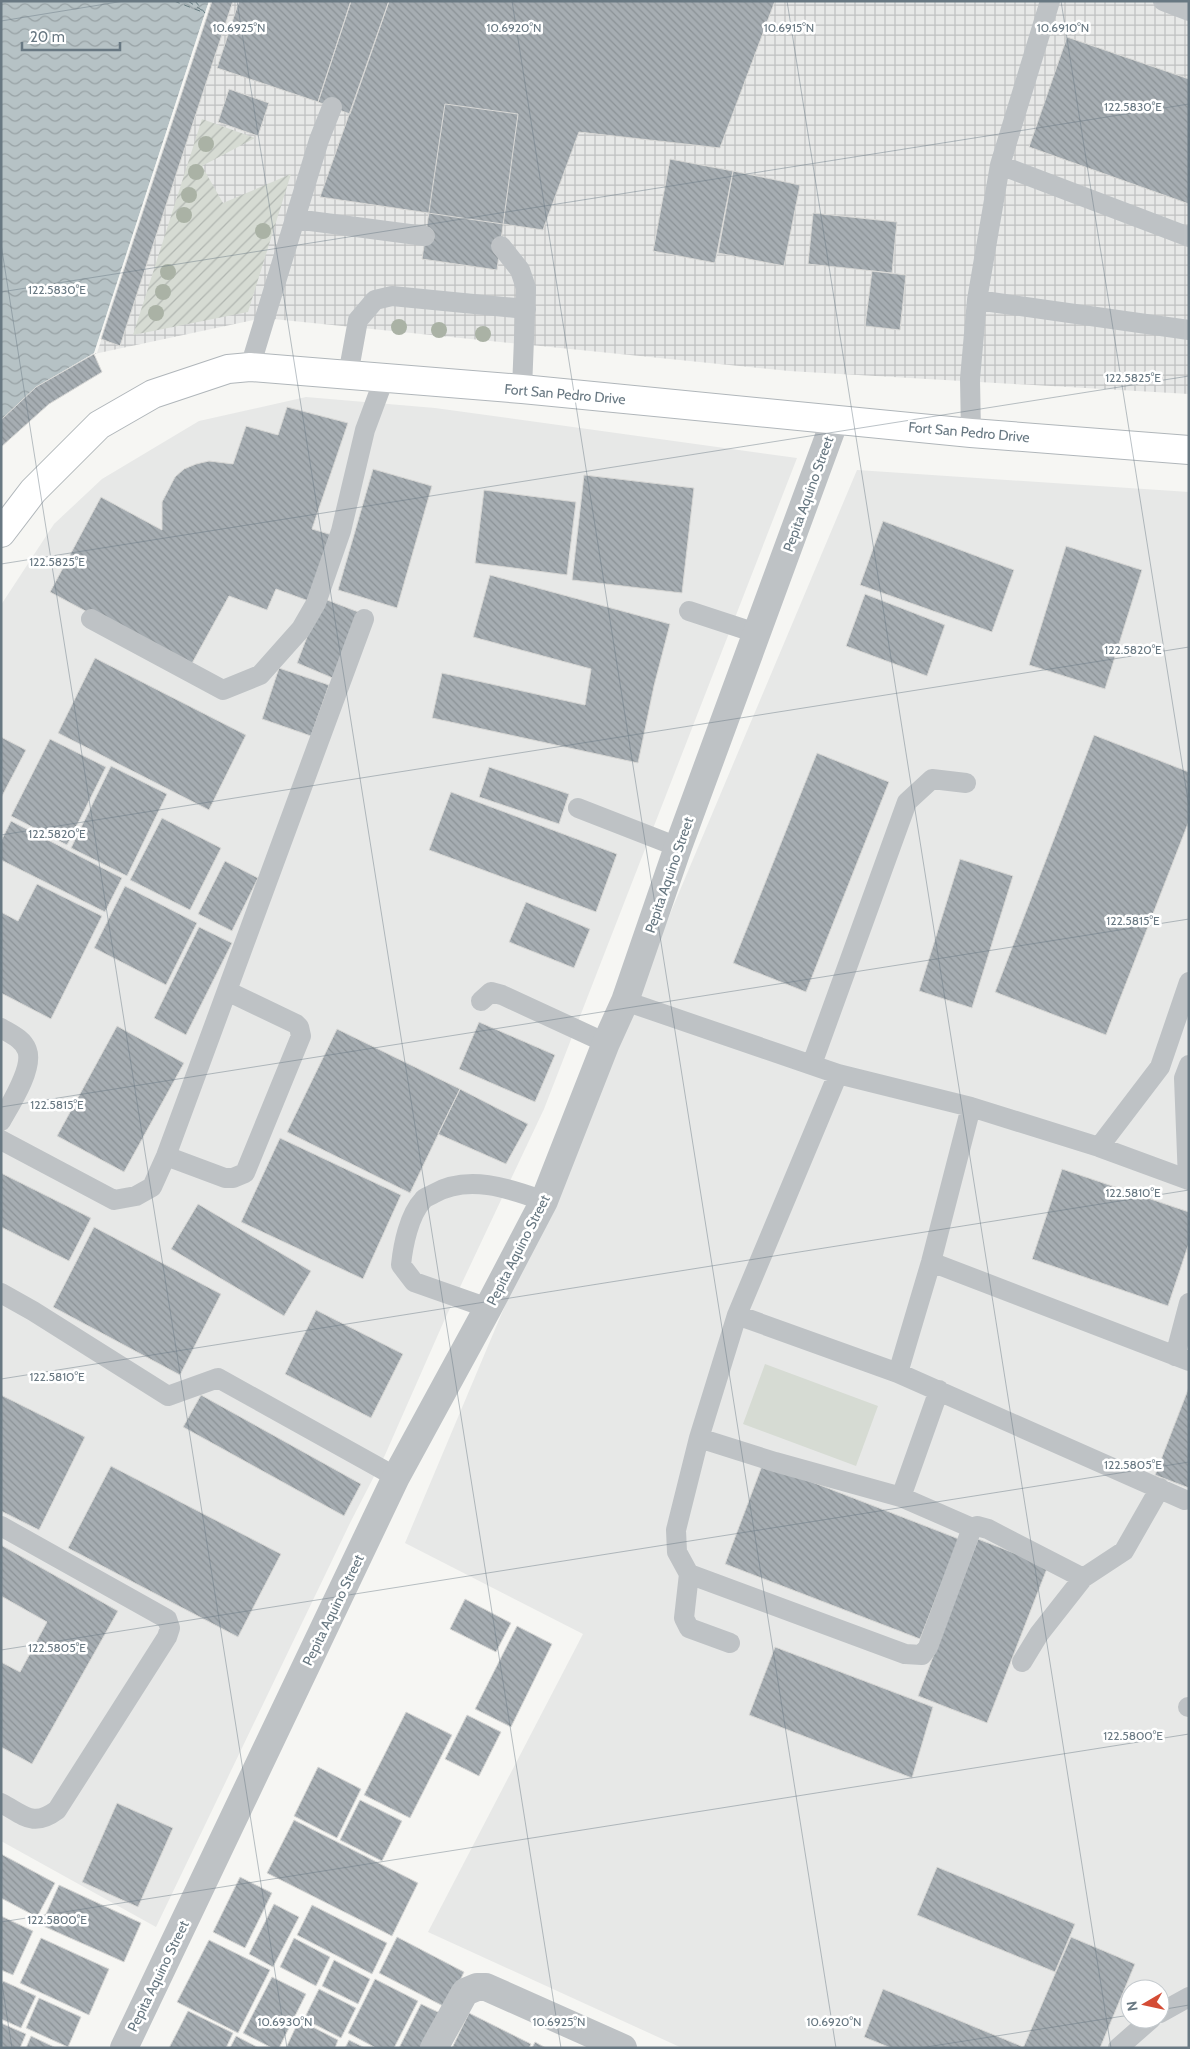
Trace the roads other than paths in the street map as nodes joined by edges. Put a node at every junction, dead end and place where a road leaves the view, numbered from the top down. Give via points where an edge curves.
1 (1050, 1) edge
2 (1163, 1) edge
3 (1189, 11) edge
4 (332, 107) dead end
5 (1000, 165) junction
6 (295, 219) junction
7 (425, 236) dead end
8 (1189, 237) edge
9 (501, 246) dead end
10 (977, 300) junction
11 (526, 309) junction
12 (1189, 330) edge
13 (250, 367) junction
14 (348, 375) junction
15 (384, 379) junction
16 (522, 390) junction
17 (835, 420) junction
18 (971, 433) junction
19 (1189, 450) edge
20 (1, 533) edge
21 (689, 611) dead end
22 (91, 619) dead end
23 (364, 619) dead end
24 (756, 633) junction
25 (966, 783) dead end
26 (578, 808) dead end
27 (678, 847) junction
28 (1189, 982) edge
29 (227, 992) junction
30 (481, 1001) dead end
31 (625, 1001) junction
32 (1, 1028) edge
33 (606, 1043) junction
34 (812, 1064) junction
35 (1160, 1067) junction
36 (1186, 1072) edge
37 (838, 1074) junction
38 (971, 1107) junction
39 (1, 1121) edge
40 (1, 1140) edge
41 (1099, 1147) junction
42 (166, 1156) junction
43 (1188, 1180) edge
44 (544, 1201) junction
45 (931, 1262) junction
46 (1, 1293) edge
47 (1189, 1303) edge
48 (488, 1308) junction
49 (737, 1315) junction
50 (1182, 1358) edge
51 (898, 1373) junction
52 (939, 1390) junction
53 (699, 1438) junction
54 (396, 1477) junction
55 (1160, 1488) junction
56 (902, 1497) junction
57 (1185, 1500) dead end
58 (1, 1526) edge
59 (972, 1528) junction
60 (688, 1574) junction
61 (1083, 1578) junction
62 (730, 1643) dead end
63 (1022, 1662) dead end
64 (1, 1803) edge
65 (1189, 1997) edge
66 (1170, 2007) edge
67 (1140, 2029) edge
68 (124, 2048) edge
69 (434, 2048) edge
70 (623, 2048) edge
71 (1118, 2048) edge

1 - 5 lane
2 - 3 lane
4 - 6 lane
5 - 8 lane
5 - 10 lane
6 - 7 lane
6 - 13 lane
9 - 11 lane via 520,270 526,288
10 - 12 lane
10 - 18 lane via 970,379
11 - 14 lane via 392,296 375,300 358,320
11 - 16 lane
13 - 14 main road, Fort San Pedro Drive
13 - 20 main road, Fort San Pedro Drive via 228,369 153,394 98,425 33,491
14 - 15 main road, Fort San Pedro Drive
15 - 16 main road, Fort San Pedro Drive
15 - 22 lane via 364,430 341,531 316,603 301,629 260,676 223,690
16 - 17 main road, Fort San Pedro Drive
17 - 18 main road, Fort San Pedro Drive
17 - 24 street, Pepita Aquino Street
18 - 19 main road, Fort San Pedro Drive
21 - 24 lane
23 - 29 lane
24 - 27 street, Pepita Aquino Street
25 - 34 lane via 932,779 907,802
26 - 27 lane
27 - 31 street, Pepita Aquino Street
28 - 35 lane
29 - 42 lane
29 - 42 lane via 296,1024 301,1036 245,1173 225,1178
30 - 33 lane via 491,992 502,994
31 - 33 street, Pepita Aquino Street
31 - 34 lane
32 - 39 lane via 19,1039 27,1051 29,1066
33 - 44 street, Pepita Aquino Street
34 - 37 lane
35 - 36 lane
35 - 41 lane
36 - 43 lane
37 - 38 lane
37 - 49 lane
38 - 41 lane
38 - 45 lane
40 - 42 lane via 114,1200 136,1196 152,1187
41 - 43 lane
44 - 48 street, Pepita Aquino Street
44 - 48 lane via 516,1190 488,1185 452,1185 423,1199 416,1211 402,1248 401,1265 414,1282
45 - 50 lane
45 - 51 lane
46 - 54 lane via 168,1396 218,1378
47 - 50 lane
48 - 54 street, Pepita Aquino Street
49 - 51 lane
49 - 53 lane
51 - 52 lane
52 - 55 lane
52 - 56 lane
53 - 56 lane
53 - 60 lane via 676,1530 677,1552
54 - 68 street, Pepita Aquino Street
55 - 57 lane
55 - 61 lane via 1124,1550
56 - 59 lane
58 - 64 lane via 167,1619 170,1628 56,1810 45,1819 32,1820
59 - 60 lane via 928,1647 919,1656 905,1654
59 - 61 lane via 988,1529
60 - 62 lane via 684,1618 689,1628
61 - 63 lane via 1039,1634
65 - 66 lane
67 - 71 lane
69 - 70 street via 465,1992 486,1987

